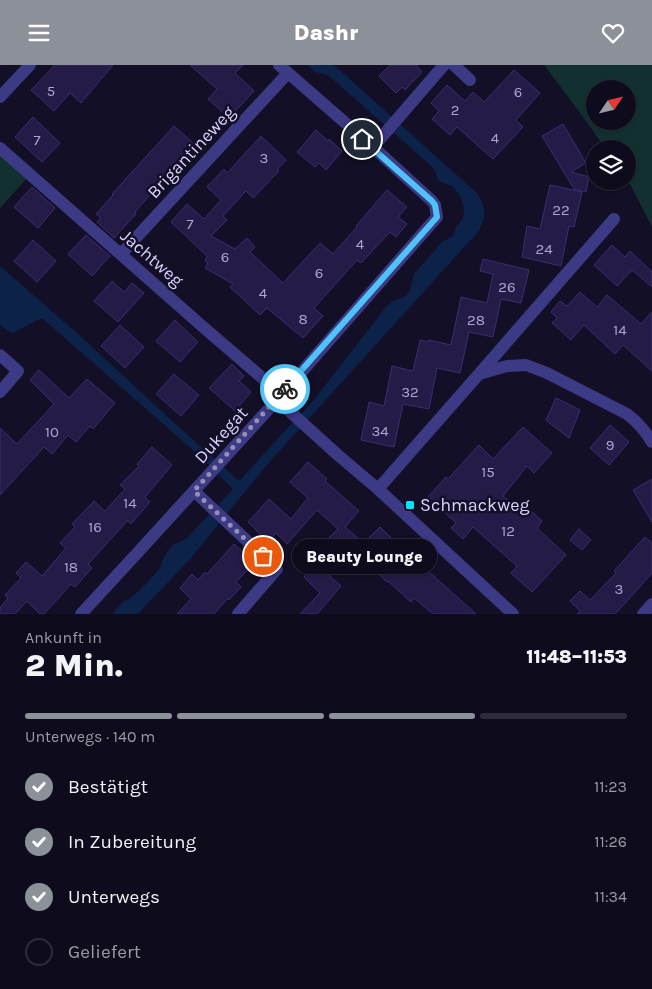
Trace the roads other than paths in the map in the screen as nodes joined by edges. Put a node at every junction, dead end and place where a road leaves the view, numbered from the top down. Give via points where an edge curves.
1 (30, 65) edge
2 (444, 65) edge
3 (454, 65) edge
4 (283, 69) edge
5 (470, 80) dead end
6 (0, 97) edge
7 (373, 147) junction
8 (0, 148) edge
9 (614, 219) dead end
10 (121, 254) junction
11 (0, 355) edge
12 (479, 375) junction
13 (0, 391) edge
14 (279, 397) junction
15 (652, 442) edge
16 (378, 489) junction
17 (194, 491) junction
18 (652, 604) edge
19 (81, 614) edge
20 (238, 614) edge
21 (513, 614) edge
22 (643, 614) edge

1 - 6 street
2 - 7 street
3 - 5 street
4 - 7 street
4 - 10 street, Brigantineweg
7 - 14 street, Dukegat via 432,201 437,217
8 - 10 street, Jachtweg
9 - 12 street
10 - 14 street, Jachtweg
11 - 13 street via 18,371
12 - 15 street via 507,366 526,365 547,373 627,414 636,420
12 - 16 street
14 - 16 street, Jachtweg via 293,414
14 - 17 street, Dukegat
16 - 21 street, Jachtweg
17 - 19 street, Dukegat
17 - 20 street via 277,569
18 - 22 street

